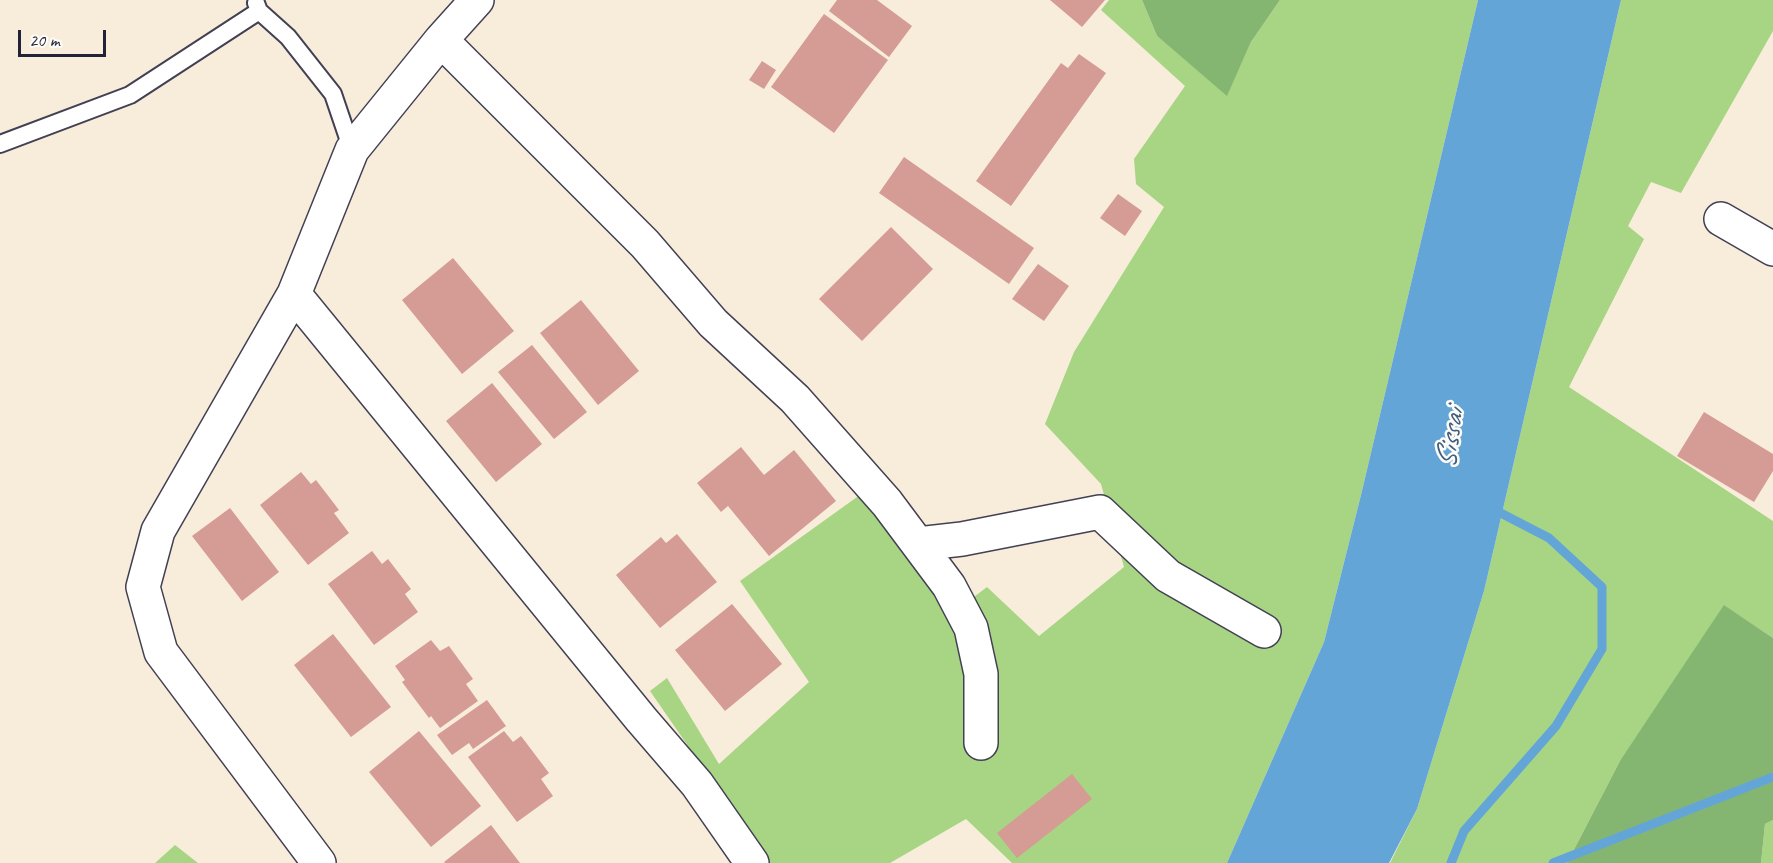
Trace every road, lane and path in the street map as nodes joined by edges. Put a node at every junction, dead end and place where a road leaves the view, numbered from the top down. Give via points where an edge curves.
1 (477, 0) edge
2 (257, 5) edge
3 (441, 40) junction
4 (0, 144) edge
5 (352, 150) junction
6 (1722, 219) dead end
7 (1773, 249) edge
8 (294, 294) junction
9 (918, 544) junction
10 (1264, 631) dead end
11 (981, 743) dead end
12 (319, 863) edge
13 (752, 863) edge

1 - 3 street
2 - 4 lane via 130,95
2 - 5 lane via 333,94
3 - 5 street
3 - 9 street via 645,244 713,323 795,399
5 - 8 street
6 - 7 street
8 - 12 street via 158,531 143,587 160,652
8 - 13 street via 697,784
9 - 10 street via 1100,512 1168,576
9 - 11 street via 949,586 971,628 981,674

